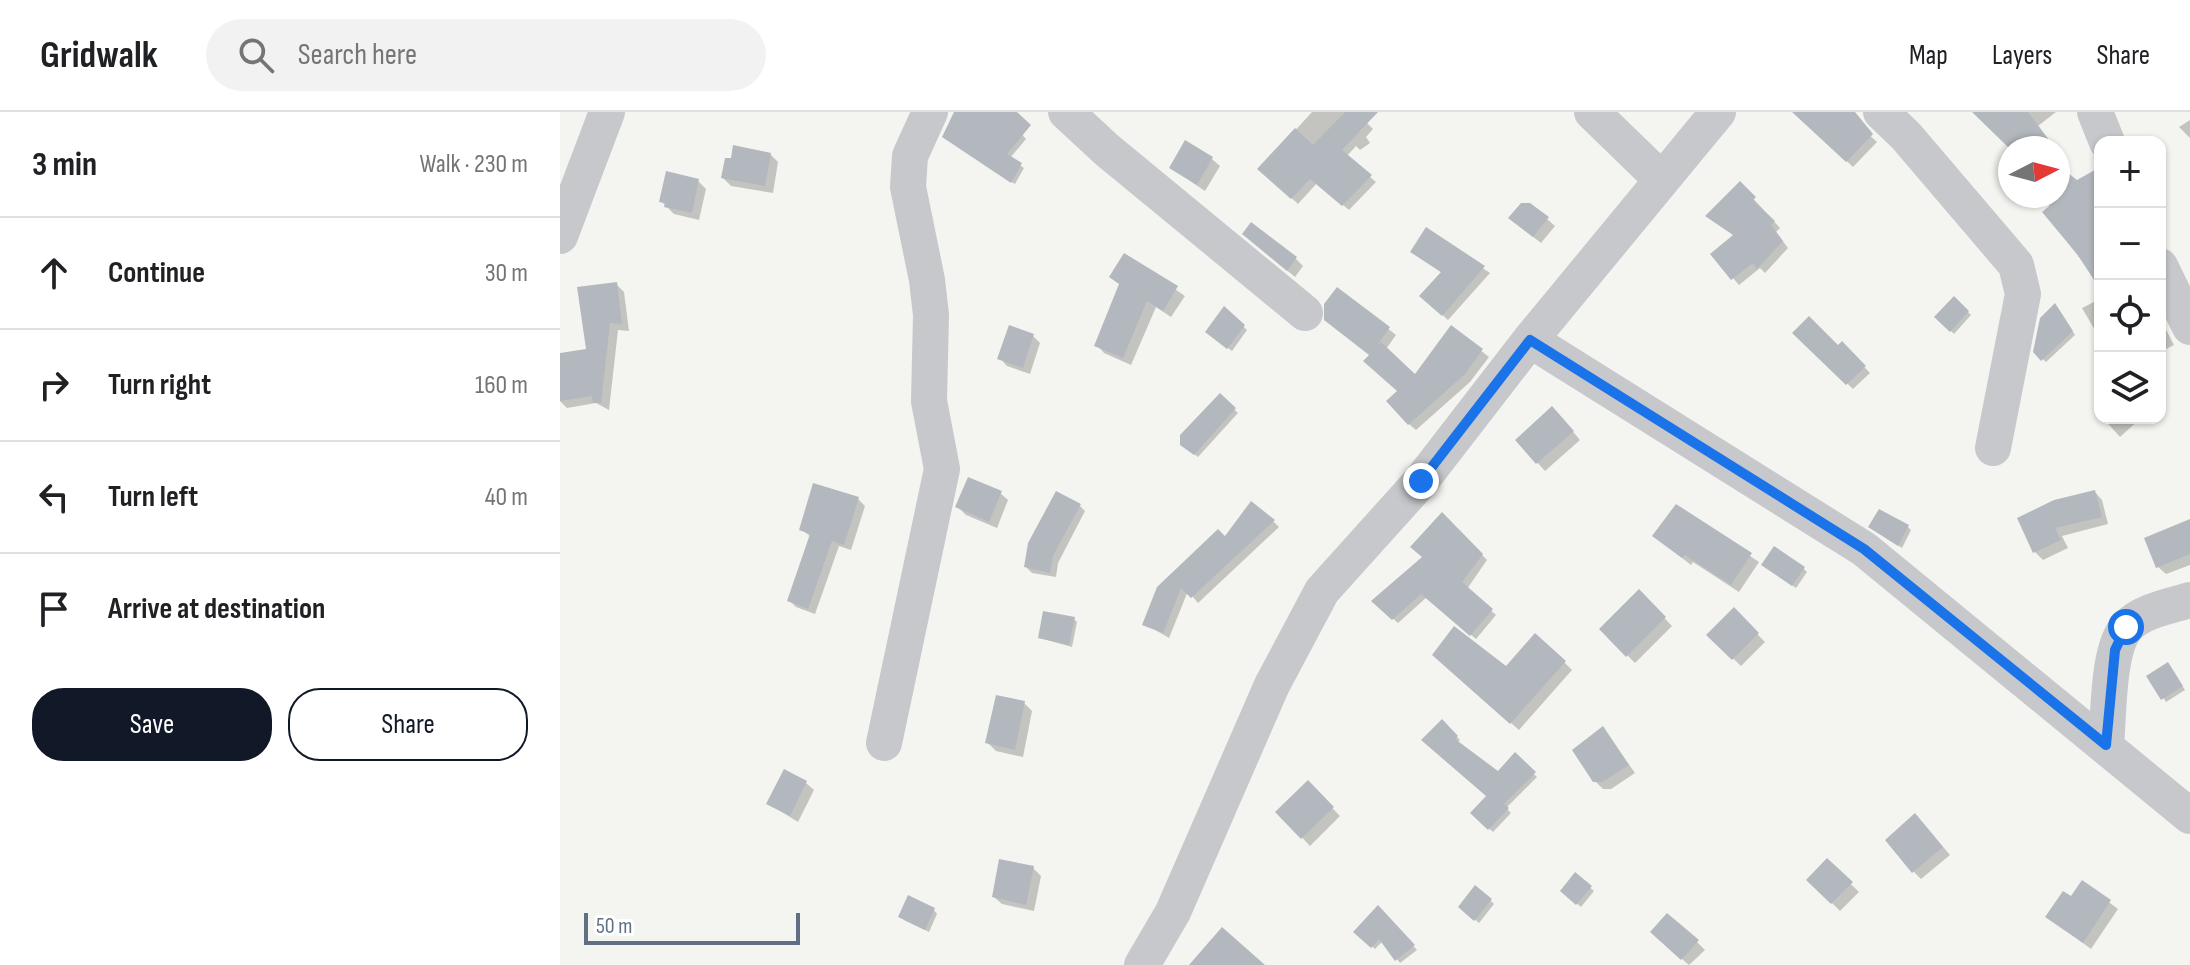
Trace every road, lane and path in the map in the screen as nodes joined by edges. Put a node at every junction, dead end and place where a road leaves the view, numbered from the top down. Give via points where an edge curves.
1 (607, 112) edge
2 (930, 112) edge
3 (1066, 112) edge
4 (1592, 112) edge
5 (1718, 112) edge
6 (1881, 112) edge
7 (2095, 112) edge
8 (2105, 136) edge
9 (1662, 180) junction
10 (560, 236) edge
11 (2166, 278) edge
12 (1305, 313) dead end
13 (2190, 327) edge
14 (1530, 340) junction
15 (1993, 448) dead end
16 (2190, 600) edge
17 (884, 743) dead end
18 (2106, 745) junction
19 (2190, 816) edge
20 (1142, 965) edge

1 - 10 street
2 - 17 street via 910,156 908,187 927,280 929,401 942,469
3 - 12 street
4 - 9 street
5 - 9 street
6 - 15 street via 2016,265 2021,278 2023,294
7 - 8 street
9 - 14 street
11 - 13 street
14 - 18 street via 1864,549
14 - 20 street via 1421,481 1322,591 1272,685 1173,912
16 - 18 street via 2148,613 2126,627 2115,650
18 - 19 street

